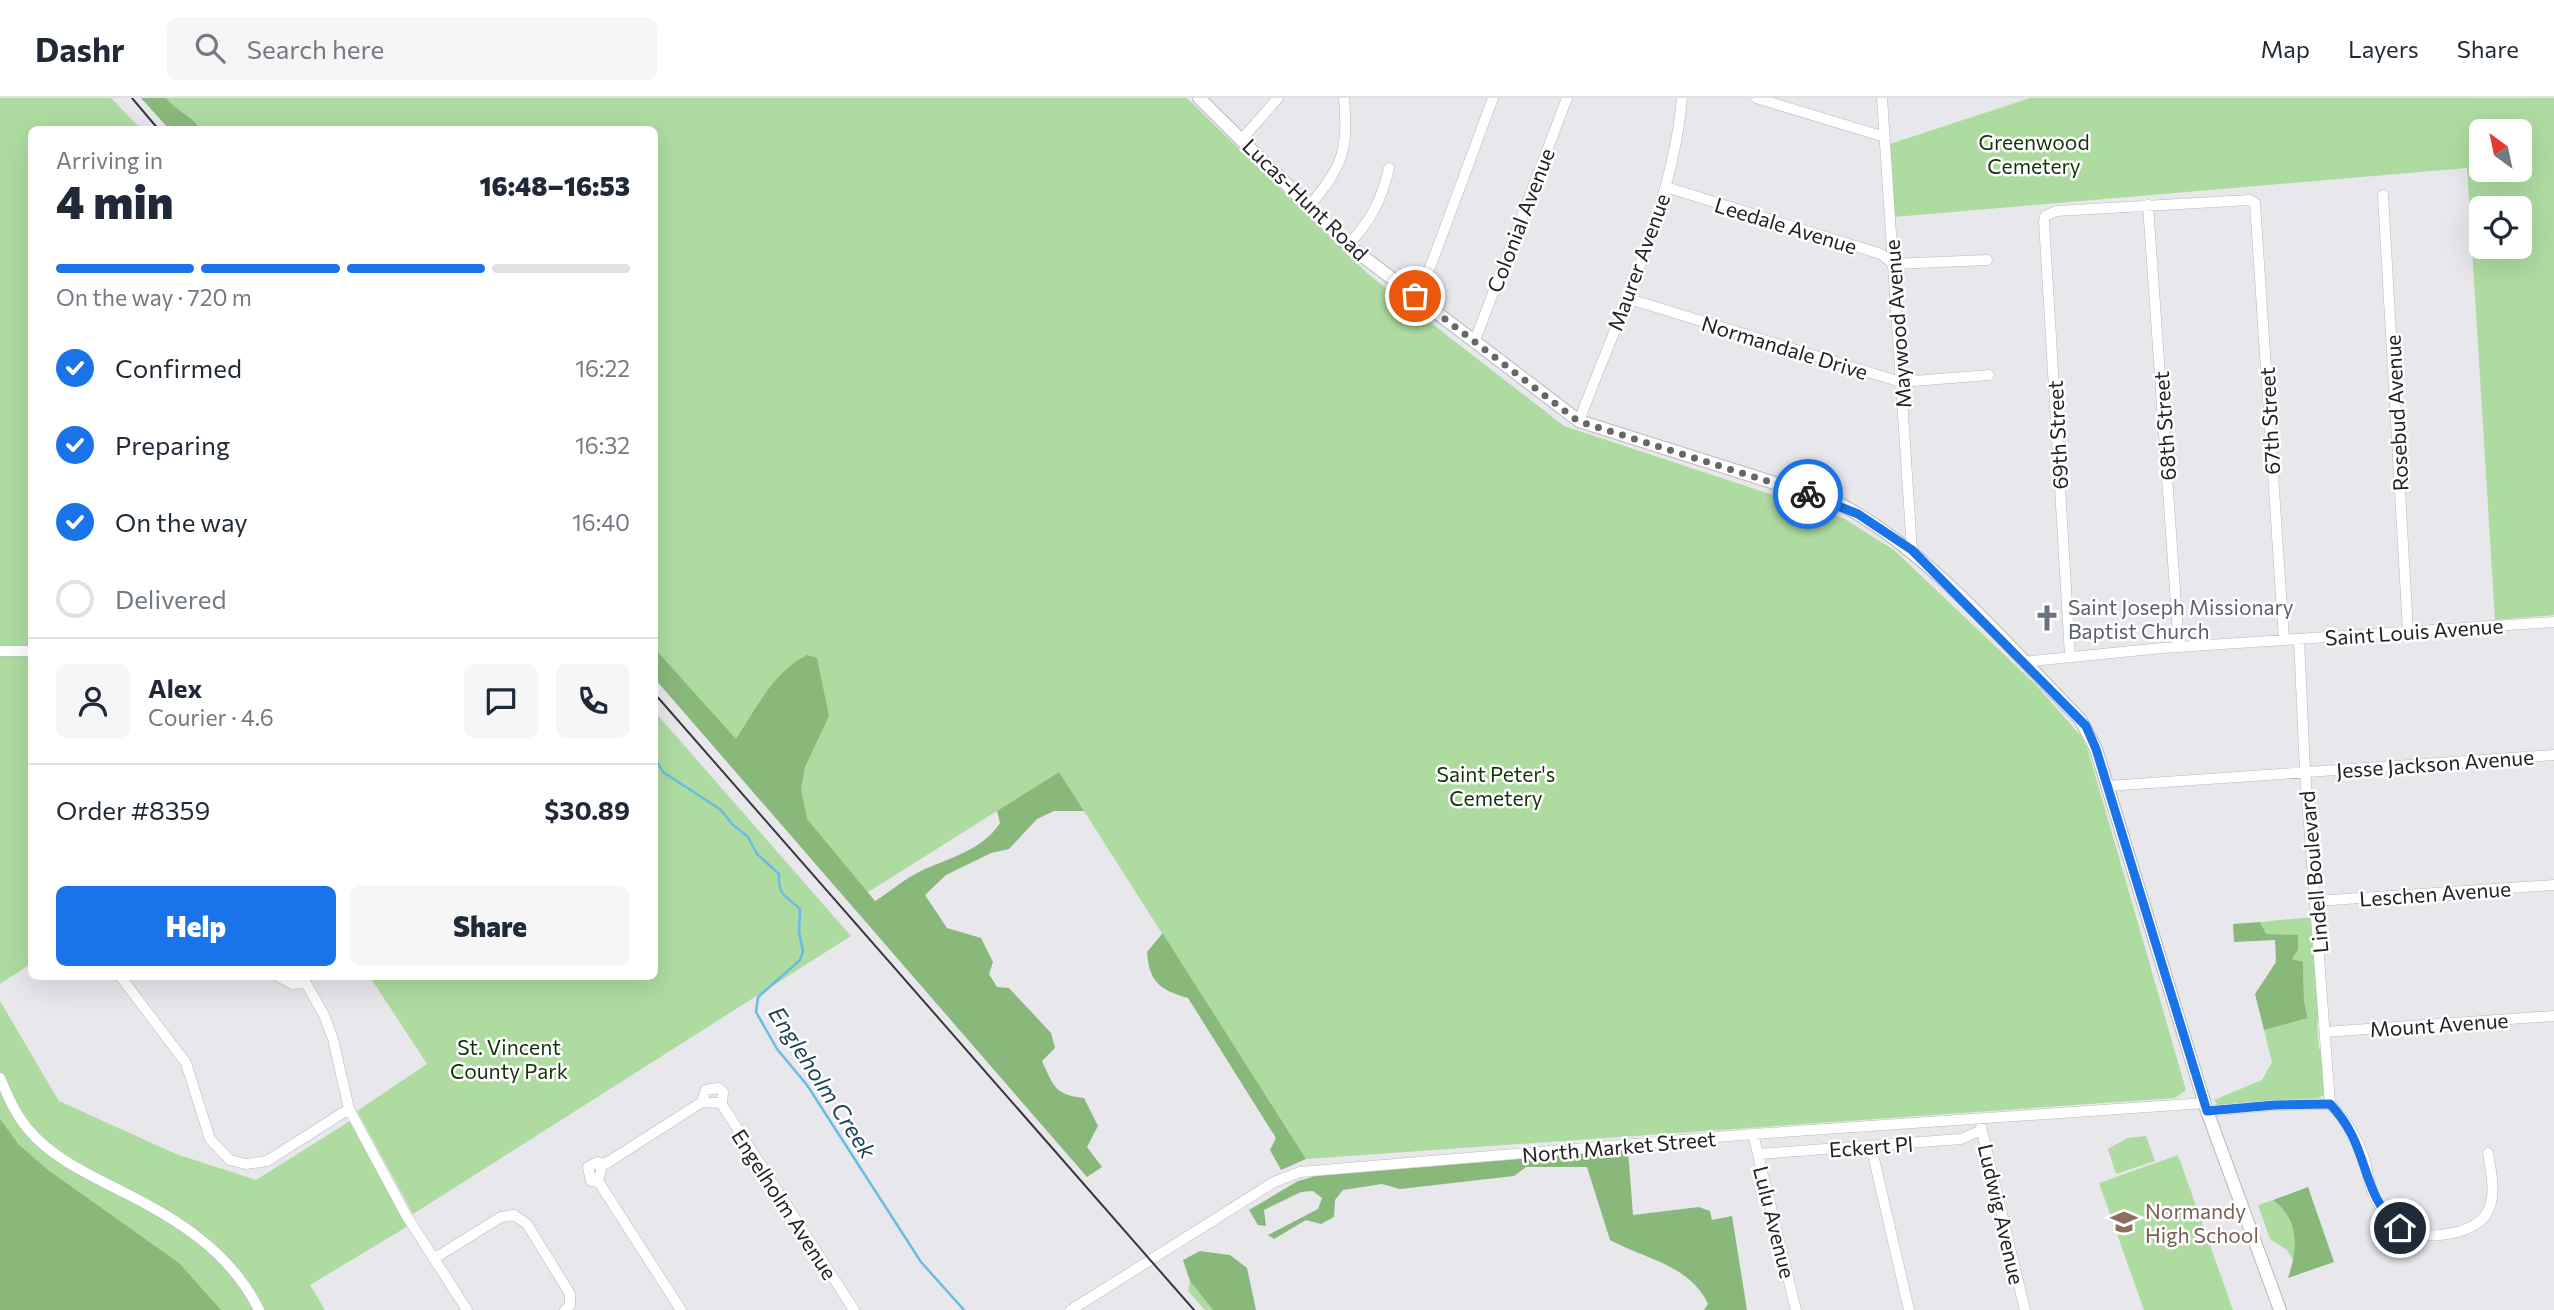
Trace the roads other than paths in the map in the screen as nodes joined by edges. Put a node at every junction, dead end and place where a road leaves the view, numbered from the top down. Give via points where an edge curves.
1 (1199, 98) edge
2 (1278, 98) edge
3 (1344, 98) edge
4 (1493, 98) edge
5 (1567, 98) edge
6 (1682, 98) edge
7 (1756, 98) edge
8 (1882, 98) edge
9 (1885, 136) junction
10 (1242, 139) junction
11 (1389, 168) dead end
12 (1666, 187) junction
13 (2383, 195) dead end
14 (1310, 205) junction
15 (2148, 205) junction
16 (1348, 244) junction
17 (1987, 260) dead end
18 (1893, 264) junction
19 (1415, 296) junction
20 (1626, 298) junction
21 (1474, 343) junction
22 (1989, 375) dead end
23 (1901, 382) junction
24 (1578, 421) junction
25 (1912, 550) junction
26 (2554, 622) edge
27 (2408, 631) junction
28 (2299, 639) junction
29 (2284, 640) junction
30 (2179, 647) junction
31 (28, 650) edge
32 (0, 651) edge
33 (2070, 655) junction
34 (2023, 662) junction
35 (2554, 755) edge
36 (2305, 771) junction
37 (2108, 786) junction
38 (2554, 885) edge
39 (2316, 901) junction
40 (123, 980) edge
41 (284, 980) edge
42 (304, 980) edge
43 (2554, 1016) edge
44 (2325, 1032) junction
45 (0, 1078) edge
46 (2330, 1104) junction
47 (2206, 1107) junction
48 (349, 1109) junction
49 (1980, 1119) junction
50 (1982, 1130) junction
51 (1753, 1134) junction
52 (1871, 1146) junction
53 (2488, 1153) dead end
54 (1758, 1154) junction
55 (435, 1258) junction
56 (259, 1310) edge
57 (467, 1310) edge
58 (565, 1310) edge
59 (681, 1310) edge
60 (854, 1310) edge
61 (1071, 1310) edge
62 (1796, 1310) edge
63 (1909, 1310) edge
64 (2025, 1310) edge
65 (2280, 1310) edge

1 - 10 main road, Lucas-Hunt Road
2 - 10 street
3 - 14 street via 1347,135 1343,158
4 - 19 street via 1431,265
5 - 21 street, Colonial Avenue
6 - 12 street, Maurer Avenue via 1679,135
7 - 9 street
8 - 9 street, Maywood Avenue
9 - 18 street, Maywood Avenue
10 - 14 main road, Lucas-Hunt Road
11 - 16 street via 1382,199
12 - 18 street, Leedale Avenue via 1881,254
12 - 20 street, Maurer Avenue
13 - 27 street, Rosebud Avenue
14 - 16 main road, Lucas-Hunt Road
15 - 29 street, 67th Street via 2255,203
15 - 30 street, 68th Street
15 - 33 street, 69th Street via 2056,211 2045,216
16 - 19 main road, Lucas-Hunt Road
17 - 18 street, Leedale Avenue
18 - 23 street, Maywood Avenue
19 - 21 main road, Lucas-Hunt Road
20 - 23 street, Normandale Drive
20 - 24 street, Maurer Avenue
21 - 24 main road, Lucas-Hunt Road
22 - 23 street, Normandale Drive
23 - 25 street, Maywood Avenue
24 - 25 main road, Lucas-Hunt Road via 1838,503
25 - 34 main road, Lucas-Hunt Road
26 - 27 street, Saint Louis Avenue
27 - 28 street, Saint Louis Avenue
28 - 29 street, Saint Louis Avenue
28 - 36 street, Lindell Boulevard
29 - 30 street, Saint Louis Avenue
30 - 33 street, Saint Louis Avenue
31 - 32 street
33 - 34 street, Saint Louis Avenue
34 - 37 main road, Lucas-Hunt Road via 2086,726
35 - 36 street, Jesse Jackson Avenue
36 - 37 street, Jesse Jackson Avenue
36 - 39 street, Lindell Boulevard
37 - 47 main road, Lucas-Hunt Road
38 - 39 street, Leschen Avenue
39 - 44 street, Lindell Boulevard
40 - 48 street via 189,1068 205,1130 215,1148 230,1160 246,1164 267,1160
41 - 42 street via 293,985
42 - 48 street via 333,1039
43 - 44 street, Mount Avenue
44 - 46 street, Lindell Boulevard
45 - 56 street via 27,1129 50,1150 176,1221 206,1243
46 - 47 street, North Market Street
46 - 53 street via 2357,1140 2378,1202 2400,1228 2433,1237 2473,1227 2491,1205
47 - 49 street, North Market Street
47 - 65 main road, Lucas-Hunt Road
48 - 55 street via 406,1215
49 - 50 street, Ludwig Avenue
49 - 51 street, North Market Street
50 - 52 street, Eckert Pl via 1961,1139
50 - 64 street, Ludwig Avenue
51 - 54 street, Lulu Avenue
51 - 61 street, North Market Street via 1300,1172 1274,1182
52 - 54 street, Eckert Pl
52 - 63 street
54 - 62 street, Lulu Avenue
55 - 57 street
55 - 58 street via 501,1217 514,1215 527,1224 570,1294
59 - 60 street, Engelholm Avenue via 601,1173 713,1103

